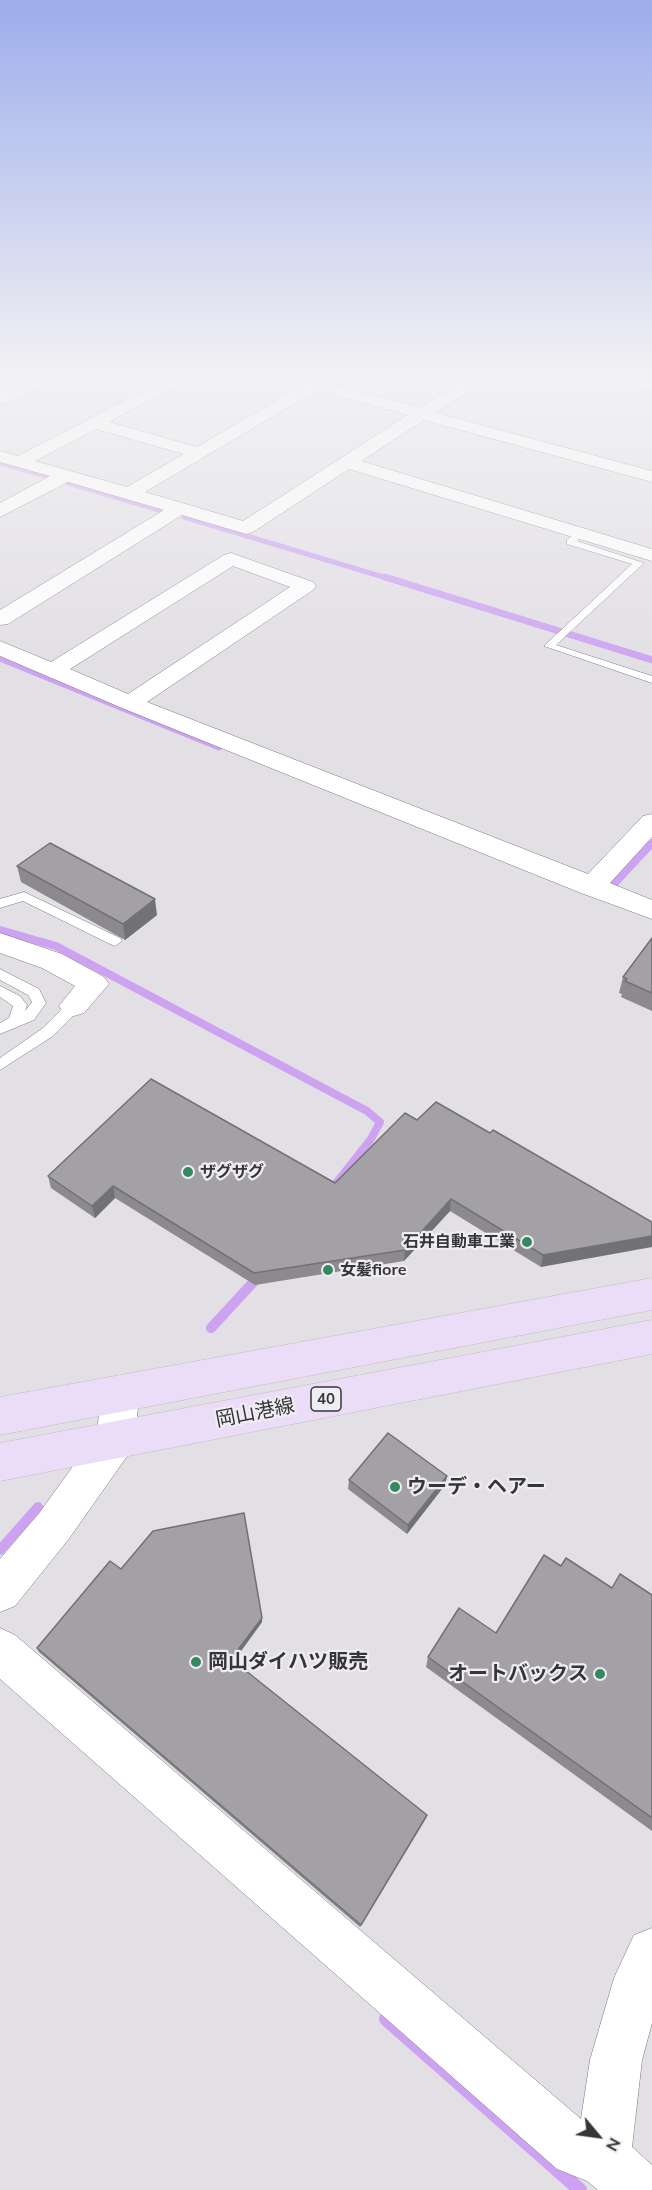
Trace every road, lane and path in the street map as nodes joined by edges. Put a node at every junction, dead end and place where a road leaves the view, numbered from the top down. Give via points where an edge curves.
1 (56, 472) edge
2 (166, 472) edge
3 (334, 472) edge
4 (378, 472) edge
5 (636, 472) edge
6 (66, 475) junction
7 (652, 477) edge
8 (129, 494) junction
9 (179, 509) junction
10 (0, 511) edge
11 (580, 533) junction
12 (652, 555) edge
13 (0, 619) edge
14 (0, 648) edge
15 (53, 670) junction
16 (652, 680) edge
17 (130, 703) junction
18 (652, 822) edge
19 (591, 887) junction
20 (0, 904) edge
21 (652, 910) edge
22 (115, 941) edge
23 (0, 944) edge
24 (0, 974) edge
25 (0, 991) edge
26 (74, 1006) joint
27 (15, 1021) junction
28 (0, 1029) edge
29 (0, 1065) edge
30 (652, 1294) edge
31 (652, 1338) edge
32 (120, 1395) junction
33 (0, 1416) edge
34 (116, 1439) junction
35 (0, 1462) edge
36 (0, 1591) edge
37 (0, 1650) edge
38 (652, 1953) edge
39 (621, 2174) edge

1 - 6 street
2 - 8 street
3 - 9 street via 246,528
4 - 11 street
5 - 7 street
6 - 8 street
6 - 10 street
8 - 9 street
9 - 13 street
11 - 12 street
11 - 16 lane via 570,542 639,562 549,646
14 - 15 street
15 - 17 street
15 - 17 street via 231,559 306,586
17 - 19 street
18 - 19 street
19 - 21 street
20 - 22 lane via 24,896
23 - 26 street via 52,961 94,984
24 - 27 lane via 31,989 39,999 33,1013
25 - 27 lane via 20,1005
26 - 29 lane via 48,1032
27 - 28 lane
30 - 32 main road
31 - 34 main road, 岡山港線 / 40
32 - 33 main road
32 - 34 street
34 - 35 main road, 岡山港線 / 40
34 - 36 street via 54,1526
37 - 39 street via 576,2150
38 - 39 street via 639,1978 616,2060

